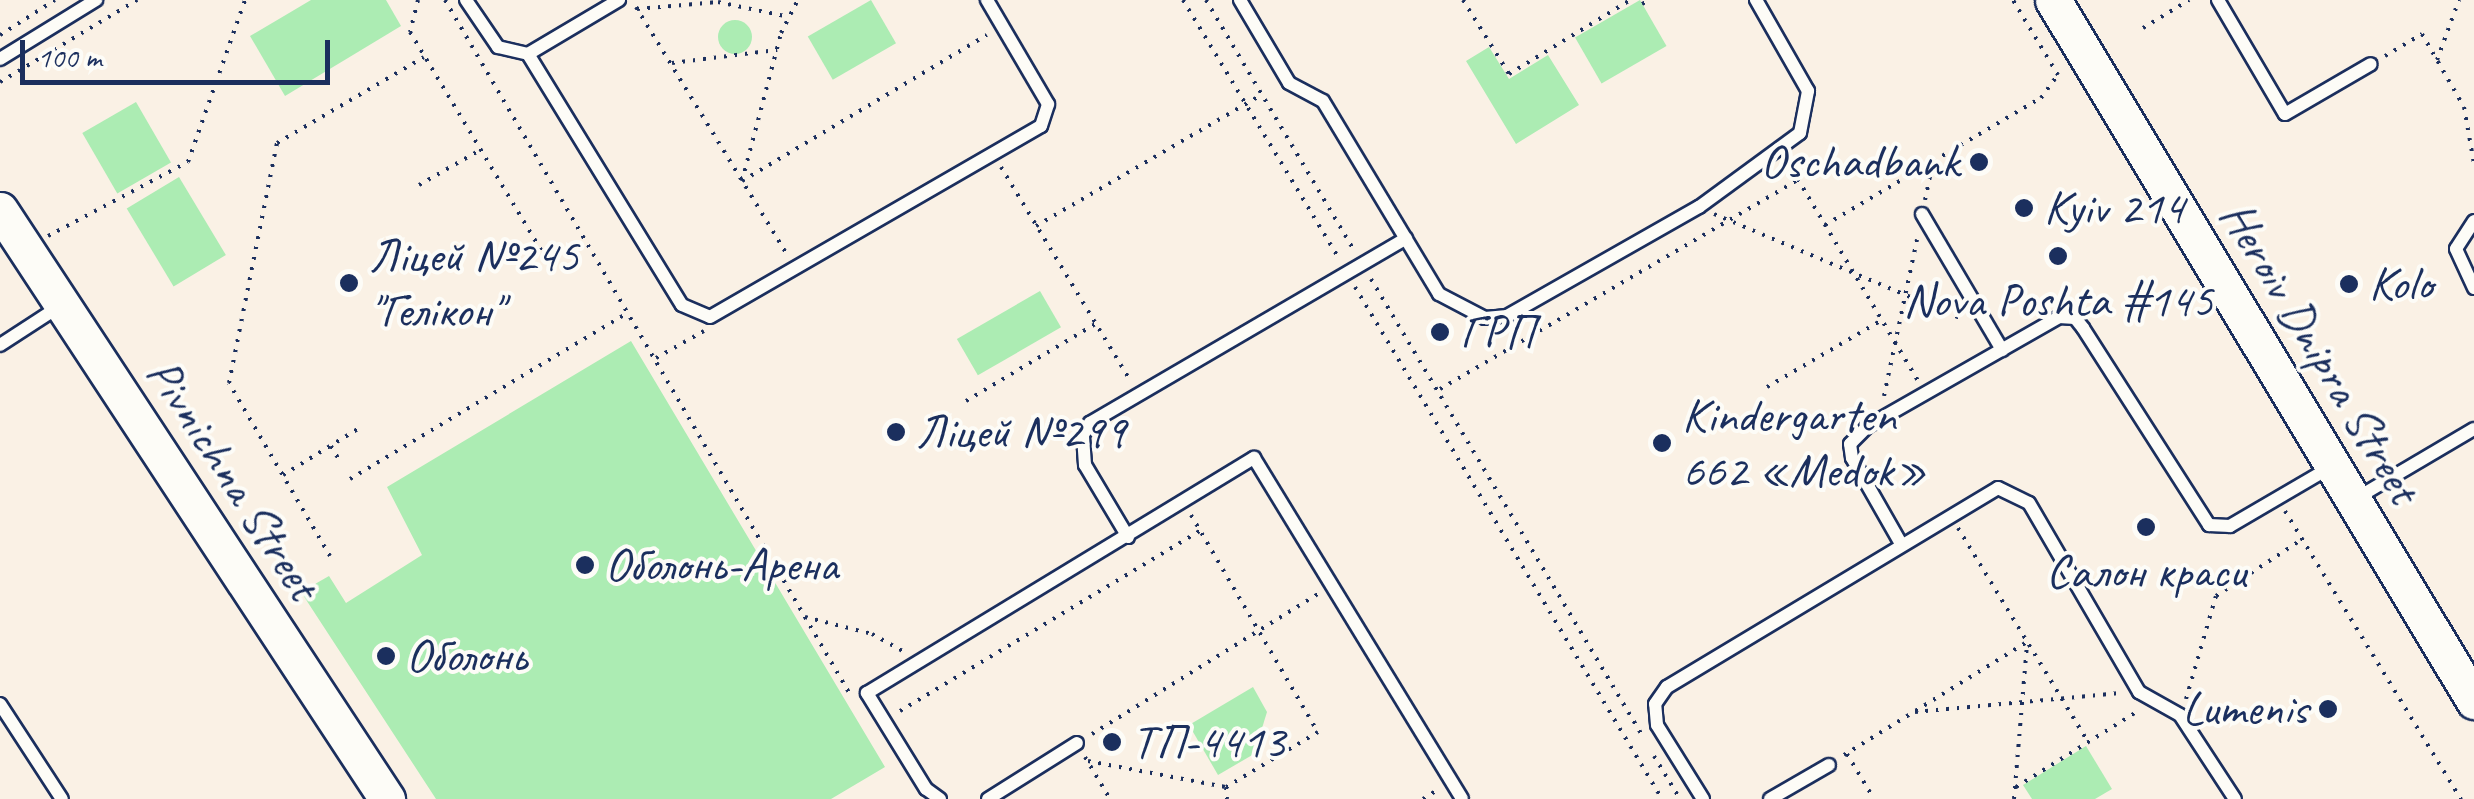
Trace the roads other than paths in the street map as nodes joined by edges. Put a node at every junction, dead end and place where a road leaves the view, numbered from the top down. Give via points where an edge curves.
1 (96, 0) edge
2 (466, 0) edge
3 (619, 0) edge
4 (988, 0) edge
5 (1240, 0) edge
6 (1756, 0) edge
7 (2054, 0) edge
8 (2218, 0) edge
9 (528, 54) junction
10 (0, 59) edge
11 (2371, 64) road end
12 (0, 210) edge
13 (1922, 214) road end
14 (2474, 221) edge
15 (1406, 238) junction
16 (2474, 288) edge
17 (62, 304) junction
18 (0, 345) edge
19 (2002, 350) junction
20 (2474, 429) edge
21 (2333, 466) junction
22 (2353, 500) junction
23 (1128, 537) junction
24 (1900, 542) junction
25 (2474, 701) edge
26 (0, 704) edge
27 (1077, 744) road end
28 (1830, 764) road end
29 (62, 799) edge
30 (387, 799) edge
31 (940, 799) edge
32 (988, 799) edge
33 (1462, 799) edge
34 (1702, 799) edge
35 (1770, 799) edge
36 (2236, 799) edge

1 - 10 lane
2 - 9 lane via 498,47
3 - 9 lane
4 - 9 lane via 1050,112 1041,126 710,317 690,312
5 - 15 lane via 1289,84 1323,101
6 - 15 lane via 1808,91 1800,133 1782,152 1506,316 1485,318 1439,294
7 - 21 main road, Heroiv Dnipra Street
8 - 11 lane via 2285,114
12 - 17 main road, Pivnichna Street
13 - 19 lane
14 - 16 lane via 2456,250
15 - 23 lane via 1090,423 1081,452
17 - 18 lane
17 - 30 main road, Pivnichna Street
19 - 21 lane via 2059,317 2075,318 2209,524 2230,526
19 - 24 lane via 1878,420 1850,444
20 - 22 lane
21 - 22 main road, Heroiv Dnipra Street
22 - 25 main road, Heroiv Dnipra Street
23 - 31 lane via 867,693 926,789
23 - 33 lane via 1254,458
24 - 34 lane via 1660,694 1657,725
24 - 36 lane via 1998,488 2020,494 2140,692 2180,715
26 - 29 lane
27 - 32 lane
28 - 35 lane

